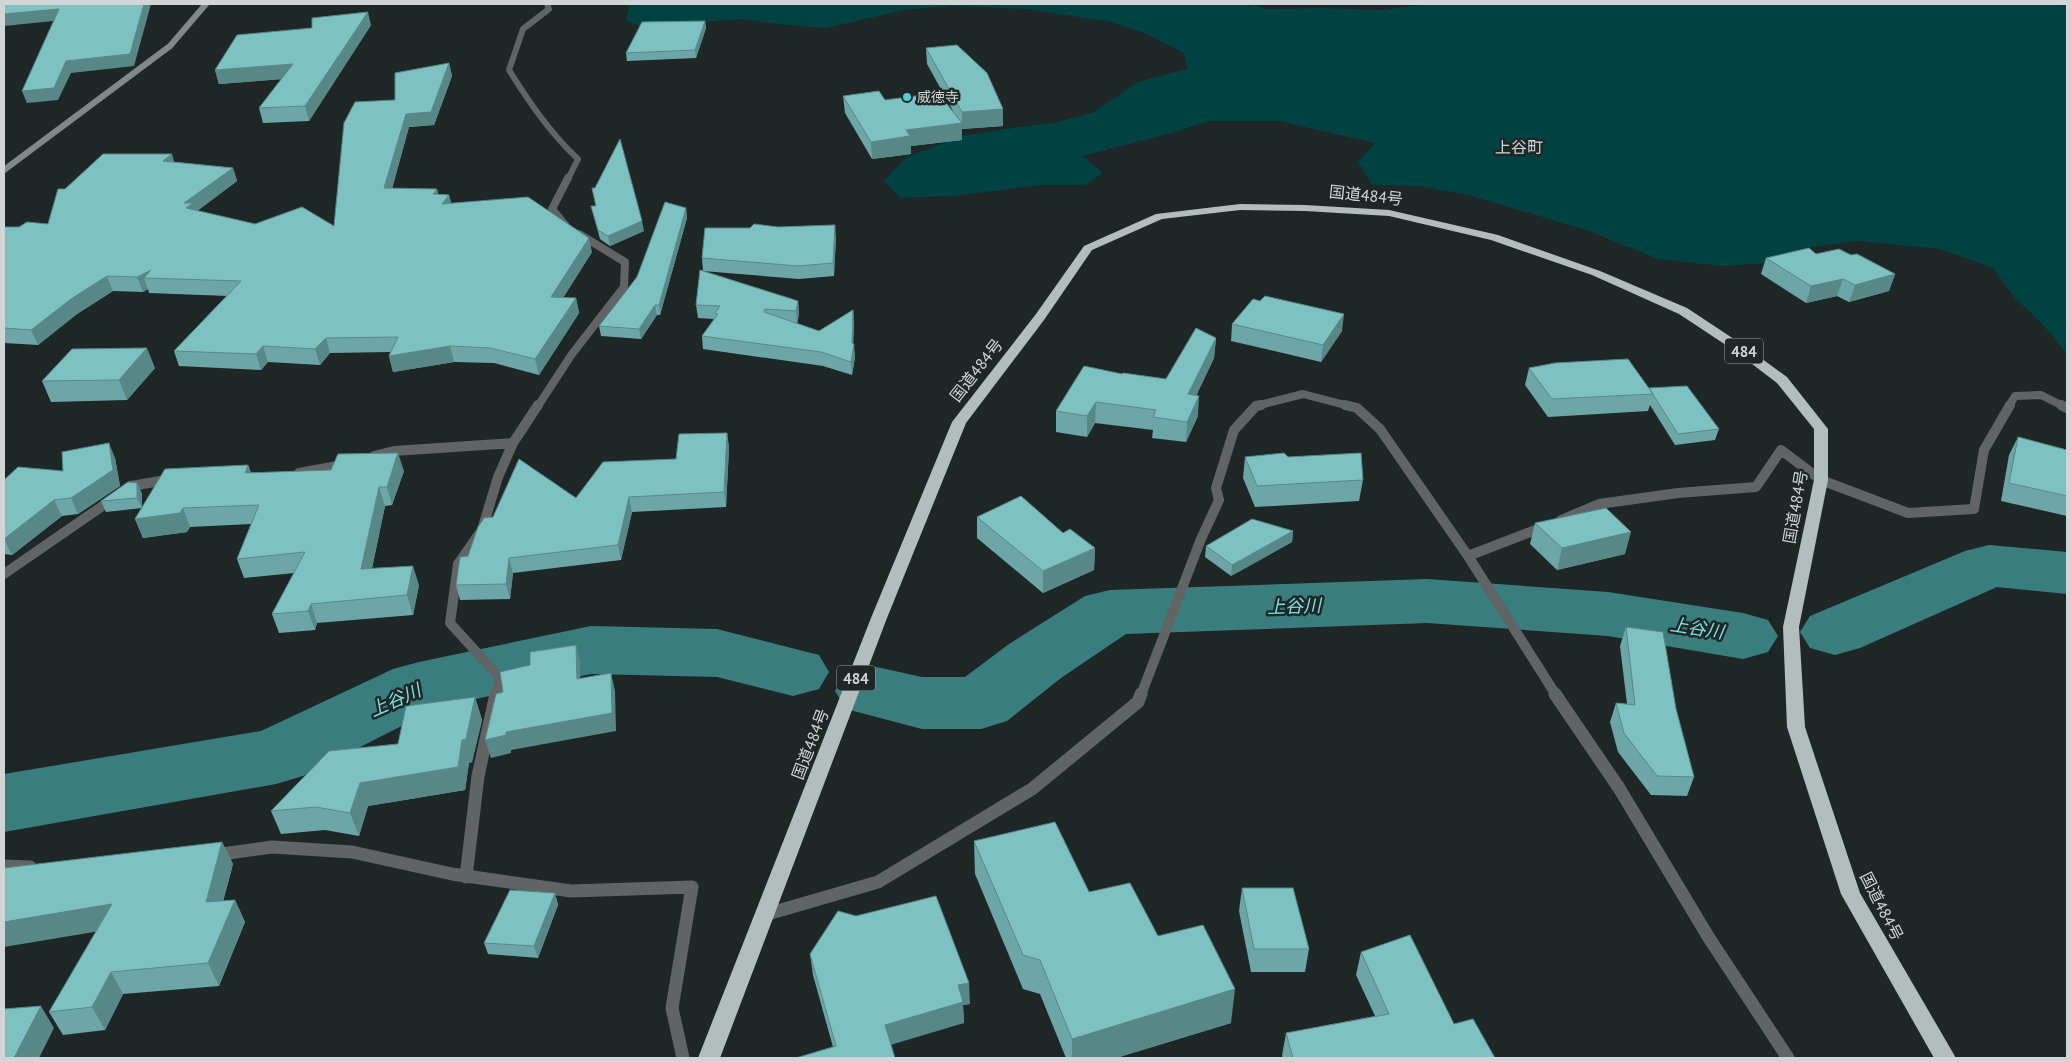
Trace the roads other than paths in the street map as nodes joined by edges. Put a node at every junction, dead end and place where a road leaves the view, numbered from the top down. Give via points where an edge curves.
1 (206, 4) edge
2 (547, 4) edge
3 (4, 170) edge
4 (2067, 408) edge
5 (513, 443) junction
6 (368, 458) edge
7 (351, 462) edge
8 (288, 475) edge
9 (178, 478) edge
10 (1821, 480) junction
11 (1468, 556) junction
12 (4, 574) edge
13 (203, 856) edge
14 (4, 866) edge
15 (40, 867) edge
16 (466, 877) junction
17 (763, 915) junction
18 (683, 1058) edge
19 (709, 1058) edge
20 (1788, 1058) edge
21 (1945, 1058) edge

1 - 3 street via 170,46
2 - 5 street via 549,9 523,29 509,70 529,102 578,159 552,209 563,224 625,262 624,287 572,354
4 - 10 street via 2041,395 2015,396 1984,450 1974,509 1908,513
5 - 6 street via 394,451
5 - 16 street via 498,477 482,530 458,564 450,623 500,678 488,717 472,807
7 - 8 street
9 - 12 street via 131,486
10 - 11 street via 1781,450 1756,487 1599,504
10 - 17 highway, 国道484号 / 484 via 1821,429 1782,380 1683,311 1596,273 1494,237 1389,213 1240,207 1160,216 1088,248 1040,317 959,422
10 - 21 highway, 国道484号 / 484 via 1791,627 1796,727 1851,894
11 - 17 street via 1380,429 1357,408 1303,394 1256,406 1234,430 1216,488 1218,500 1138,702 1032,789 878,882
11 - 20 street via 1619,788 1709,938
13 - 16 street via 272,847 352,852
14 - 15 street
16 - 18 street via 571,891 692,887 672,1008
17 - 19 highway, 国道484号 / 484

